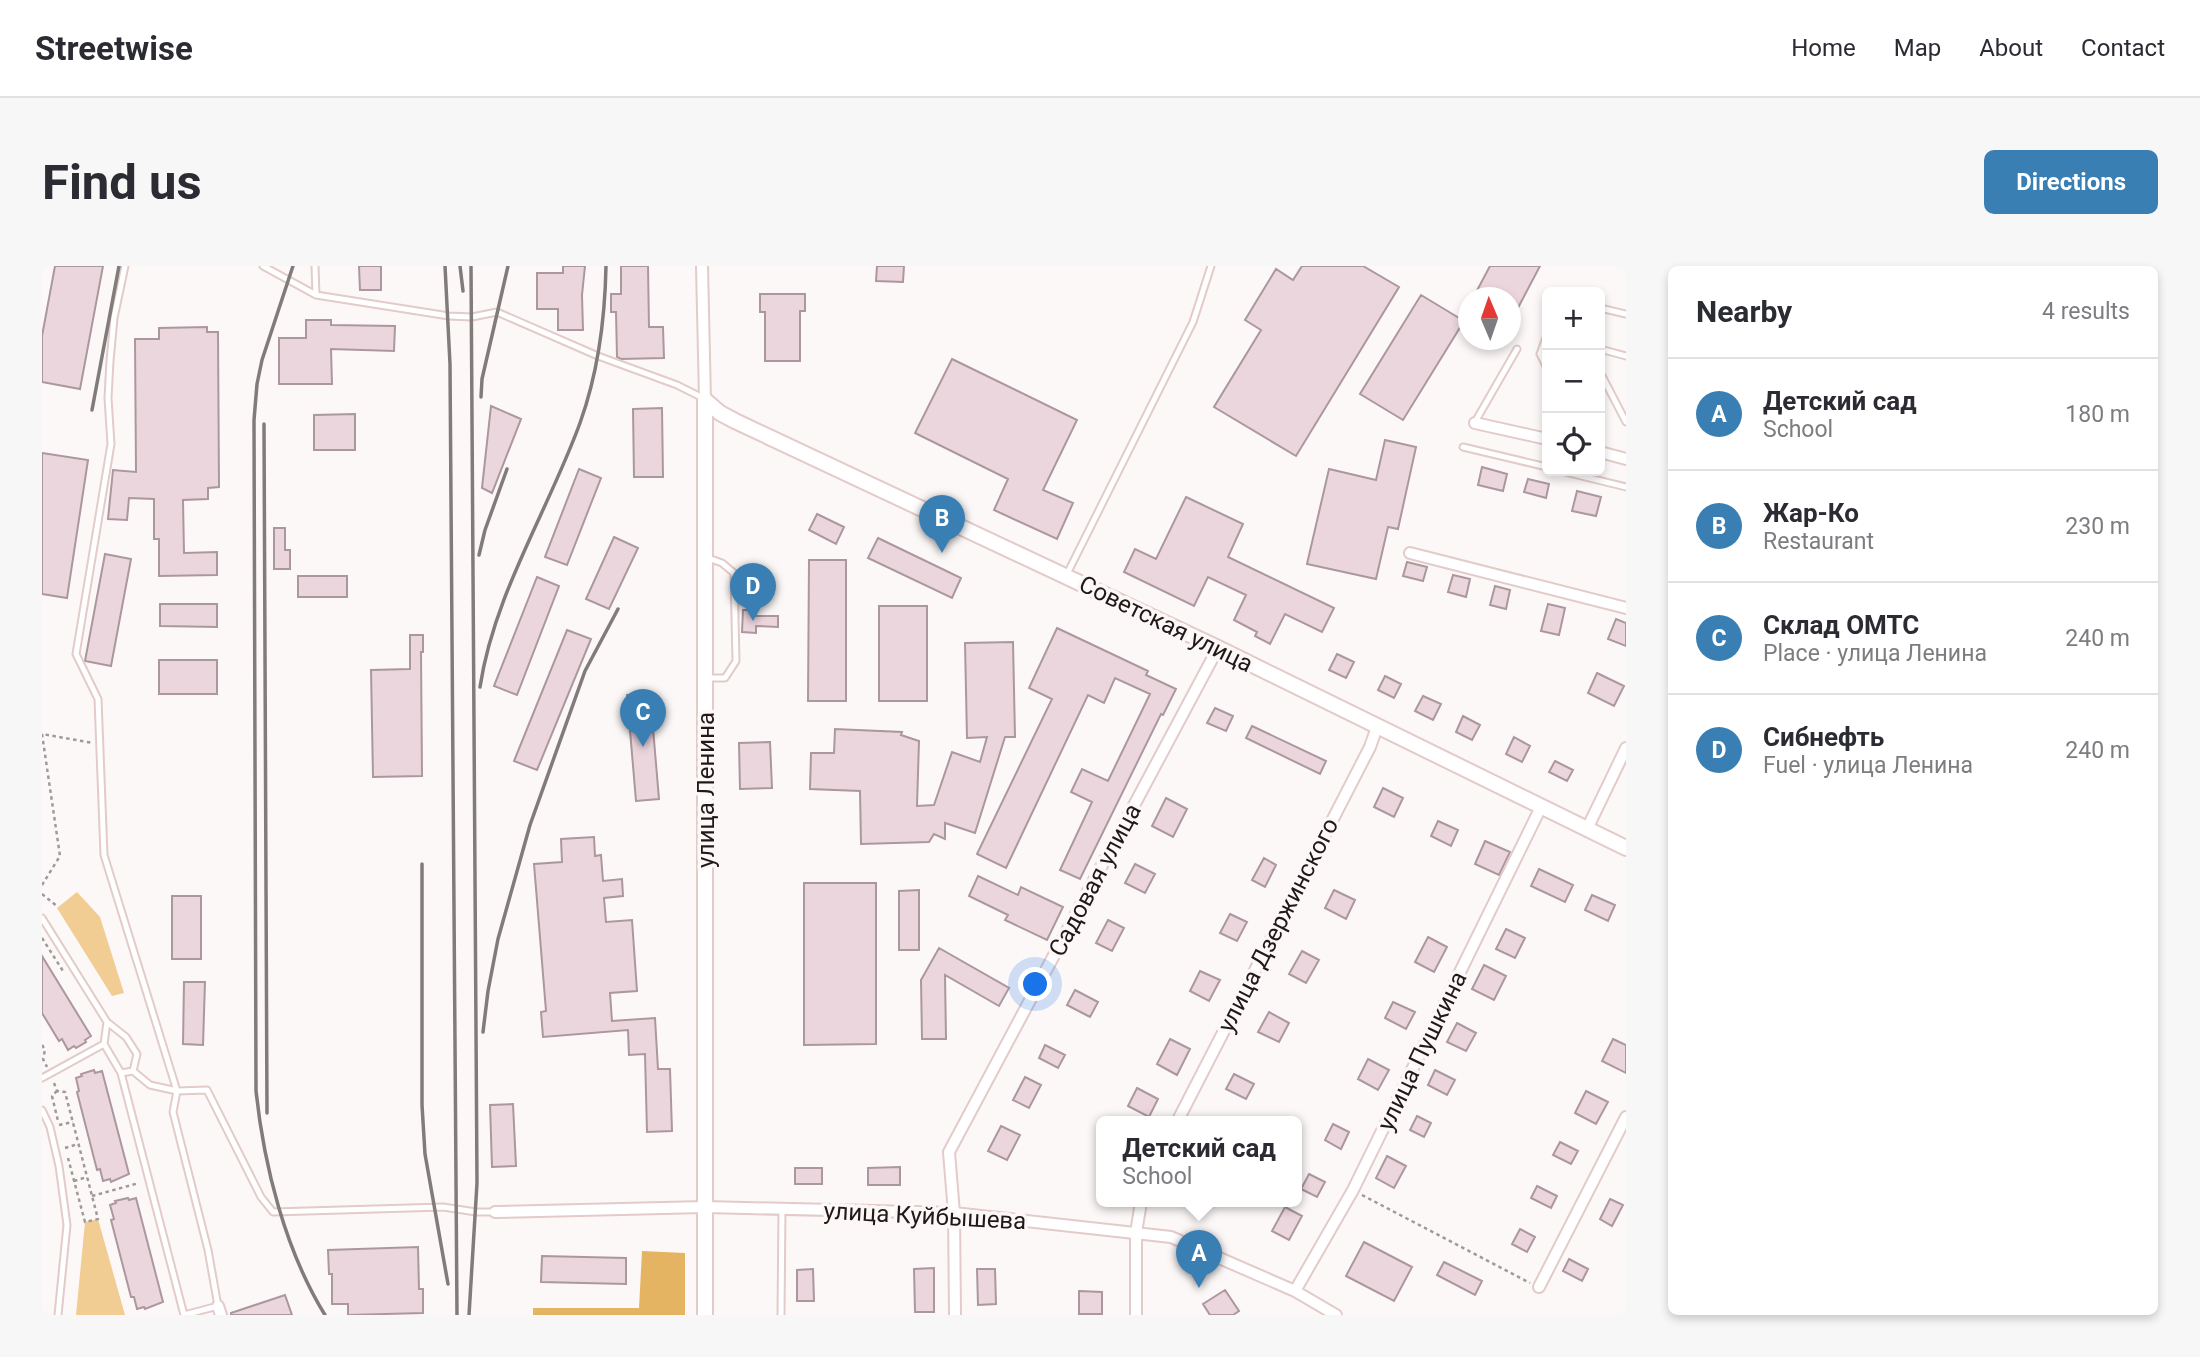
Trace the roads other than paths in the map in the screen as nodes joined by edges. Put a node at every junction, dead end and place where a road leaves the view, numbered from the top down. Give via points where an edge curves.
1 (125, 266) edge
2 (263, 266) edge
3 (315, 266) edge
4 (702, 266) edge
5 (1210, 266) edge
6 (316, 295) junction
7 (1605, 309) edge
8 (1626, 314) edge
9 (1516, 350) edge
10 (1604, 350) edge
11 (1626, 356) edge
12 (1605, 382) edge
13 (705, 400) junction
14 (1626, 422) edge
15 (1475, 423) joint
16 (1542, 438) edge
17 (1464, 447) dead end
18 (1605, 453) edge
19 (1626, 459) edge
20 (1542, 466) edge
21 (1581, 476) edge
22 (1626, 487) edge
23 (1409, 553) dead end
24 (705, 557) junction
25 (1066, 576) junction
26 (1626, 608) edge
27 (1218, 648) junction
28 (707, 678) junction
29 (1377, 727) junction
30 (1626, 748) edge
31 (1541, 807) junction
32 (1587, 829) junction
33 (1626, 848) edge
34 (42, 918) edge
35 (107, 1022) junction
36 (104, 1044) junction
37 (133, 1071) junction
38 (121, 1073) junction
39 (42, 1078) edge
40 (177, 1091) junction
41 (42, 1110) edge
42 (1180, 1116) edge
43 (1626, 1117) edge
44 (705, 1207) junction
45 (1140, 1207) edge
46 (782, 1209) junction
47 (495, 1212) joint
48 (954, 1213) junction
49 (1136, 1233) junction
50 (1539, 1287) road end
51 (1295, 1291) junction
52 (220, 1311) edge
53 (58, 1315) edge
54 (184, 1315) edge
55 (705, 1315) edge
56 (781, 1315) edge
57 (955, 1315) edge
58 (1136, 1315) edge
59 (1336, 1315) edge

1 - 40 lane via 110,361 111,444 76,654 98,699 104,855
2 - 6 lane
3 - 6 lane
4 - 13 street, улица Ленина
5 - 25 lane via 1193,322
6 - 13 lane via 467,317 497,312
7 - 8 lane
9 - 15 lane
10 - 11 lane
12 - 14 lane
13 - 24 street, улица Ленина
13 - 25 street, Советская улица via 736,421
15 - 16 street
17 - 20 lane
18 - 19 street
21 - 22 lane
23 - 26 street
24 - 28 street, улица Ленина
24 - 28 lane via 722,562 734,573 736,661 725,678
25 - 27 street, Советская улица
27 - 29 street, Советская улица
27 - 48 street, Садовая улица via 949,1152
28 - 44 street, улица Ленина
29 - 31 street, Советская улица
29 - 42 street, улица Дзержинского
30 - 32 street
31 - 32 street, Советская улица
31 - 51 street, улица Пушкина via 1353,1190
32 - 33 street, Советская улица
34 - 35 lane
35 - 36 lane
35 - 37 lane via 126,1037 136,1054
36 - 38 lane
36 - 39 lane
37 - 38 lane
37 - 40 lane via 150,1085
38 - 54 lane
40 - 47 lane via 207,1090 261,1198 273,1212 443,1207
40 - 52 lane via 173,1112
41 - 53 lane via 59,1166 67,1225
43 - 50 street
44 - 46 street, улица Куйбышева
44 - 47 street, улица Куйбышева
44 - 55 street, улица Ленина
45 - 49 street
46 - 48 street, улица Куйбышева
46 - 56 lane
48 - 49 street, улица Куйбышева
48 - 57 street, Садовая улица
49 - 51 street, улица Куйбышева via 1171,1237
49 - 58 street
51 - 59 street, улица Куйбышева
52 - 54 lane

